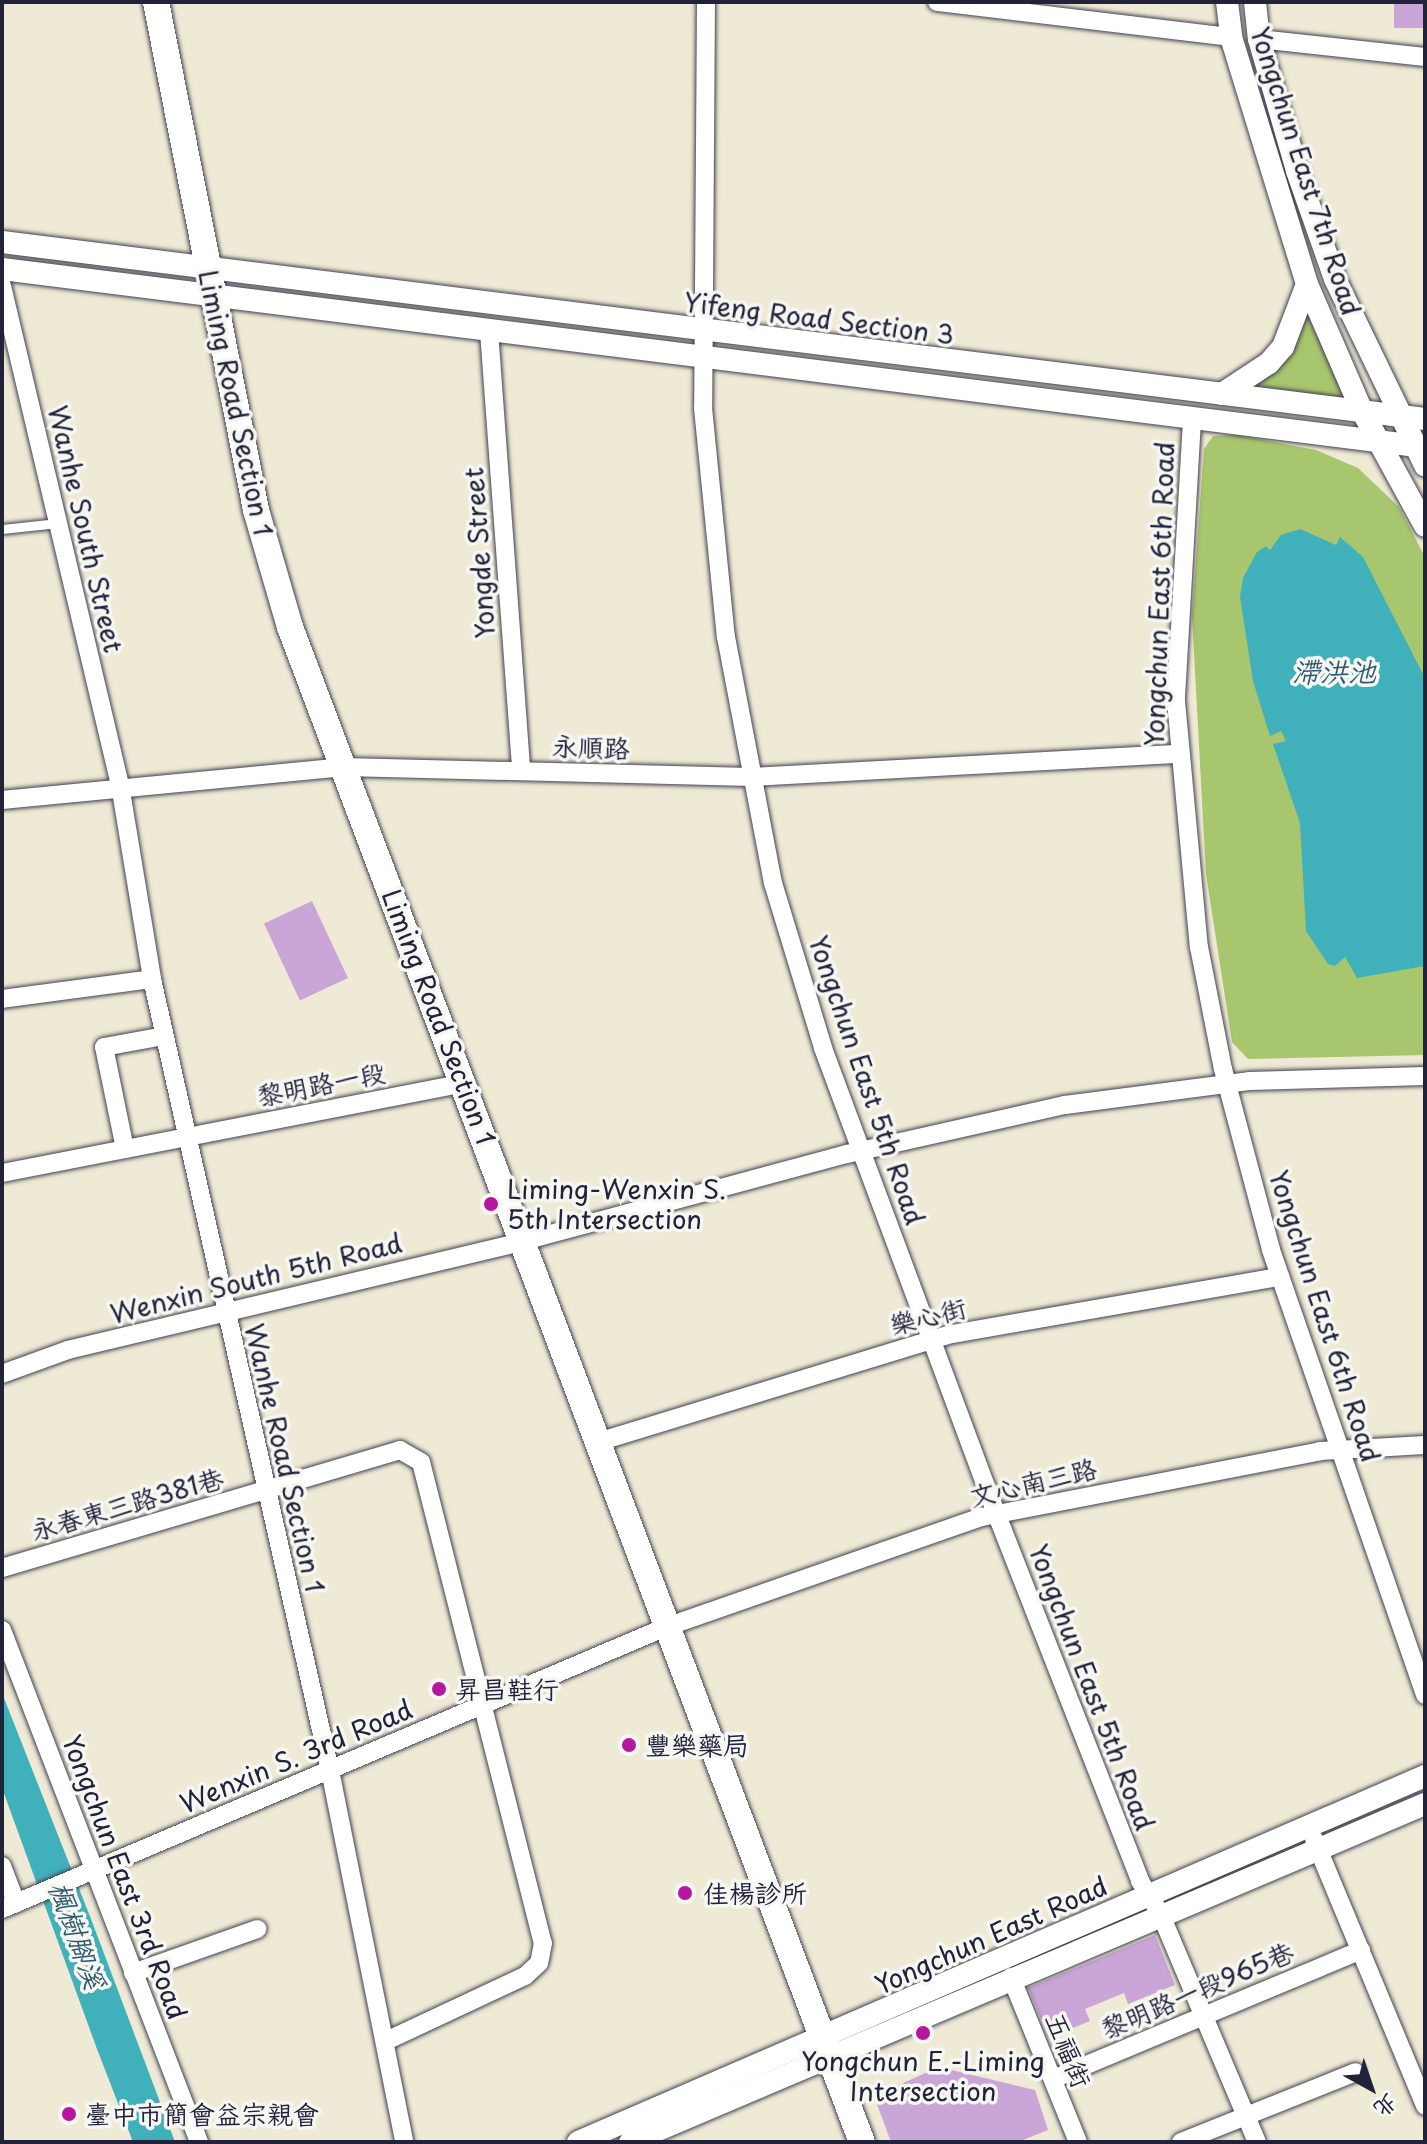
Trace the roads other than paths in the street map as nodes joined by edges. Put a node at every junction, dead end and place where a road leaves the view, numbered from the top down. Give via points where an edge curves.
1 (156, 2) edge
2 (706, 2) edge
3 (937, 2) edge
4 (1227, 2) edge
5 (1255, 2) edge
6 (1231, 37) junction
7 (1259, 39) junction
8 (1425, 57) edge
9 (2, 242) edge
10 (2, 269) edge
11 (207, 270) junction
12 (1307, 284) junction
13 (2, 286) edge
14 (213, 298) junction
15 (489, 331) junction
16 (704, 331) junction
17 (703, 359) junction
18 (1222, 394) junction
19 (1361, 409) junction
20 (1399, 415) junction
21 (1425, 419) edge
22 (1192, 420) junction
23 (1378, 440) junction
24 (1422, 453) edge
25 (58, 523) junction
26 (1425, 526) edge
27 (2, 529) edge
28 (1179, 754) junction
29 (344, 767) junction
30 (521, 771) junction
31 (751, 777) junction
32 (120, 785) junction
33 (2, 800) edge
34 (152, 979) junction
35 (2, 999) edge
36 (164, 1036) junction
37 (1425, 1076) edge
38 (464, 1083) junction
39 (1227, 1084) junction
40 (187, 1136) junction
41 (125, 1149) junction
42 (862, 1152) junction
43 (2, 1173) edge
44 (524, 1241) junction
45 (1280, 1277) junction
46 (223, 1311) junction
47 (934, 1339) junction
48 (2, 1374) edge
49 (598, 1442) junction
50 (1425, 1445) edge
51 (1341, 1448) junction
52 (267, 1490) junction
53 (996, 1513) junction
54 (2, 1568) edge
55 (666, 1627) junction
56 (2, 1630) edge
57 (1425, 1695) edge
58 (485, 1704) junction
59 (330, 1770) junction
60 (1425, 1776) edge
61 (1425, 1804) edge
62 (1308, 1827) junction
63 (1318, 1849) junction
64 (2, 1866) edge
65 (86, 1873) junction
66 (1156, 1905) junction
67 (9, 1906) edge
68 (257, 1929) dead end
69 (1361, 1950) junction
70 (133, 1973) junction
71 (1011, 1977) junction
72 (1204, 2016) junction
73 (386, 2041) junction
74 (826, 2047) junction
75 (1356, 2072) dead end
76 (1053, 2079) junction
77 (1425, 2106) edge
78 (1246, 2117) junction
79 (199, 2142) edge
80 (404, 2142) edge
81 (578, 2142) edge
82 (630, 2142) edge
83 (862, 2142) edge
84 (1078, 2142) edge
85 (1181, 2142) edge
86 (1257, 2142) edge

1 - 11 main road, Liming Road Section 1
2 - 16 street, Yongchun East 5th Road
3 - 6 street
4 - 6 street, Yongchun East 7th Road
5 - 7 street, Yongchun East 7th Road
6 - 12 street, Yongchun East 7th Road
7 - 8 street
7 - 20 street, Yongchun East 7th Road via 1330,266
9 - 11 street, Yifeng Road Section 3
10 - 14 street, Yifeng Road Section 3
11 - 14 main road, Liming Road Section 1
11 - 16 street, Yifeng Road Section 3
12 - 18 street via 1283,347 1269,363
12 - 19 street, Yongchun East 7th Road
13 - 25 street, Wanhe South Street
14 - 15 street, Yifeng Road Section 3
14 - 29 main road, Liming Road Section 1 via 277,585
15 - 17 street, Yifeng Road Section 3
15 - 30 street, Yongde Street
16 - 17 street, Yongchun East 5th Road
16 - 18 street, Yifeng Road Section 3
17 - 22 street, Yifeng Road Section 3
17 - 31 street, Yongchun East 5th Road via 703,408 726,637
18 - 19 street, Yifeng Road Section 3
19 - 20 street, Yifeng Road Section 3
19 - 23 street, Yongchun East 7th Road
20 - 21 street, Yifeng Road Section 3
20 - 24 street, Yongchun East 7th Road
22 - 23 street, Yifeng Road Section 3
22 - 28 street, Yongchun East 6th Road via 1179,627
23 - 24 street, Yifeng Road Section 3
23 - 26 street, Yongchun East 7th Road
25 - 27 lane
25 - 32 street, Wanhe South Street
28 - 31 street, 永順路
28 - 39 street, Yongchun East 6th Road via 1199,947
29 - 30 street, 永順路
29 - 32 street, 永順路
29 - 38 main road, Liming Road Section 1
30 - 31 street, 永順路
31 - 42 street, Yongchun East 5th Road via 800,978
32 - 33 street, 永順路
32 - 34 street, Wanhe Road Section 1
34 - 35 street
34 - 36 street, Wanhe Road Section 1
36 - 40 street, Wanhe Road Section 1
36 - 41 street via 104,1047
37 - 39 street, Wenxin South 5th Road
38 - 40 street, 黎明路一段
38 - 44 main road, Liming Road Section 1
39 - 42 street, Wenxin South 5th Road via 1065,1105
39 - 45 street, Yongchun East 6th Road
40 - 41 street, 黎明路一段
40 - 46 street, Wanhe Road Section 1
41 - 43 street, 黎明路一段
42 - 44 street, Wenxin South 5th Road
42 - 47 street, Yongchun East 5th Road
44 - 46 street, Wenxin South 5th Road
44 - 49 main road, Liming Road Section 1
45 - 47 street, 樂心街
45 - 51 street, Yongchun East 6th Road
46 - 48 street, Wenxin South 5th Road via 68,1350
46 - 52 street, Wanhe Road Section 1
47 - 49 street, 樂心街
47 - 53 street, Yongchun East 5th Road
49 - 55 main road, Liming Road Section 1
50 - 51 street, 文心南三路
51 - 53 street, 文心南三路
51 - 57 street, Yongchun East 6th Road
52 - 54 street, 永春東三路381巷
52 - 58 street, 永春東三路381巷 via 400,1450 421,1462
52 - 59 street, Wanhe Road Section 1
53 - 55 street, 文心南三路
53 - 66 street, Yongchun East 5th Road via 1140,1881
55 - 58 street, Wenxin S. 3rd Road
55 - 74 main road, Liming Road Section 1
56 - 65 street, Yongchun East 3rd Road
58 - 59 street, Wenxin S. 3rd Road
58 - 73 street, 永春東三路381巷 via 543,1943 539,1963 525,1976
59 - 65 street, Wenxin S. 3rd Road
59 - 73 street, Wanhe Road Section 1
60 - 62 street, Yongchun East Road
61 - 63 street, Yongchun East Road
62 - 63 street
62 - 66 street, Yongchun East Road
63 - 66 street, Yongchun East Road
63 - 69 street
64 - 67 street
65 - 67 street, Wenxin S. 3rd Road
65 - 70 street, Yongchun East 3rd Road
66 - 71 street, Yongchun East Road
66 - 72 street, Yongchun East 5th Road
66 - 74 street, Yongchun East Road
68 - 70 street
69 - 72 street, 黎明路一段965巷
69 - 77 street
70 - 79 street, Yongchun East 3rd Road
71 - 74 street, Yongchun East Road
71 - 76 street, 五福街
72 - 76 street, 黎明路一段965巷
72 - 78 street, Yongchun East 5th Road
73 - 80 street, Wanhe Road Section 1
74 - 81 street, Yongchun East Road
74 - 82 street, Yongchun East Road
74 - 83 main road, Liming Road Section 1
75 - 78 street
76 - 84 street, 五福街
78 - 85 street
78 - 86 street, Yongchun East 5th Road

